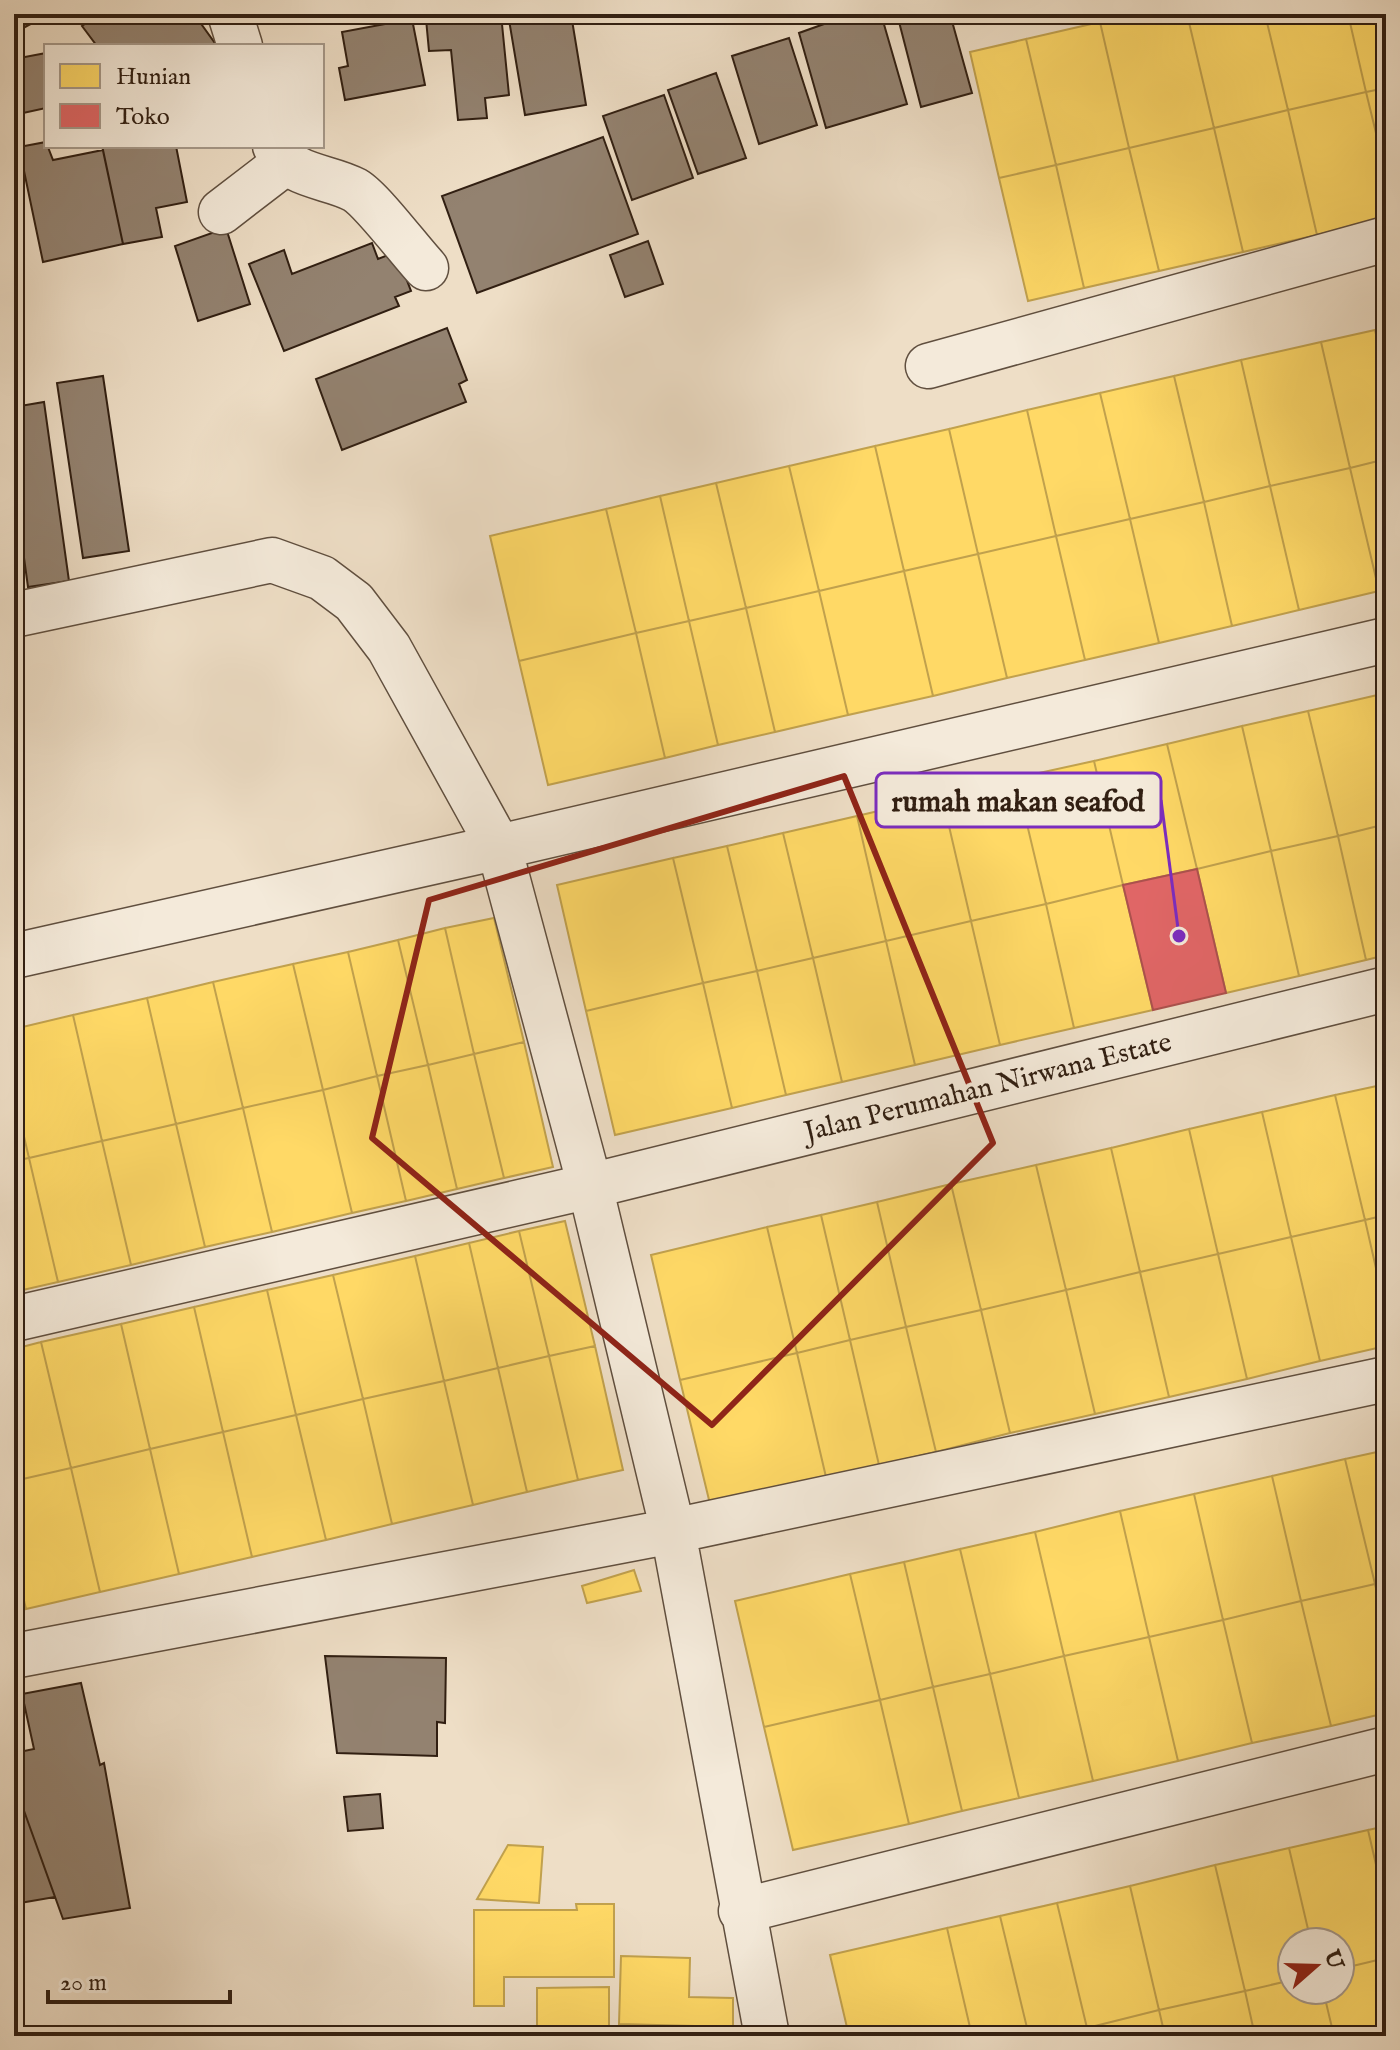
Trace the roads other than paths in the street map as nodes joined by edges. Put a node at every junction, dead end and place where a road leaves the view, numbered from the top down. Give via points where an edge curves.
1 (230, 14) edge
2 (239, 44) edge
3 (281, 154) edge
4 (221, 212) dead end
5 (1386, 239) edge
6 (426, 268) dead end
7 (928, 366) dead end
8 (14, 615) edge
9 (1386, 640) edge
10 (499, 847) junction
11 (14, 956) edge
12 (1386, 989) edge
13 (590, 1186) junction
14 (14, 1319) edge
15 (1386, 1379) edge
16 (673, 1531) junction
17 (14, 1656) edge
18 (1386, 1749) edge
19 (741, 1911) junction
20 (767, 2036) edge

1 - 2 street
3 - 4 street
3 - 6 street via 356,190
5 - 7 street
8 - 10 street via 272,560 322,578 354,602 389,648
9 - 10 street
10 - 11 street
10 - 13 street
12 - 13 street, Jalan Perumahan Nirwana Estate
13 - 14 street, Jalan Perumahan Nirwana Estate
13 - 16 street
15 - 16 street
16 - 17 street
16 - 19 street
18 - 19 street
19 - 20 street

